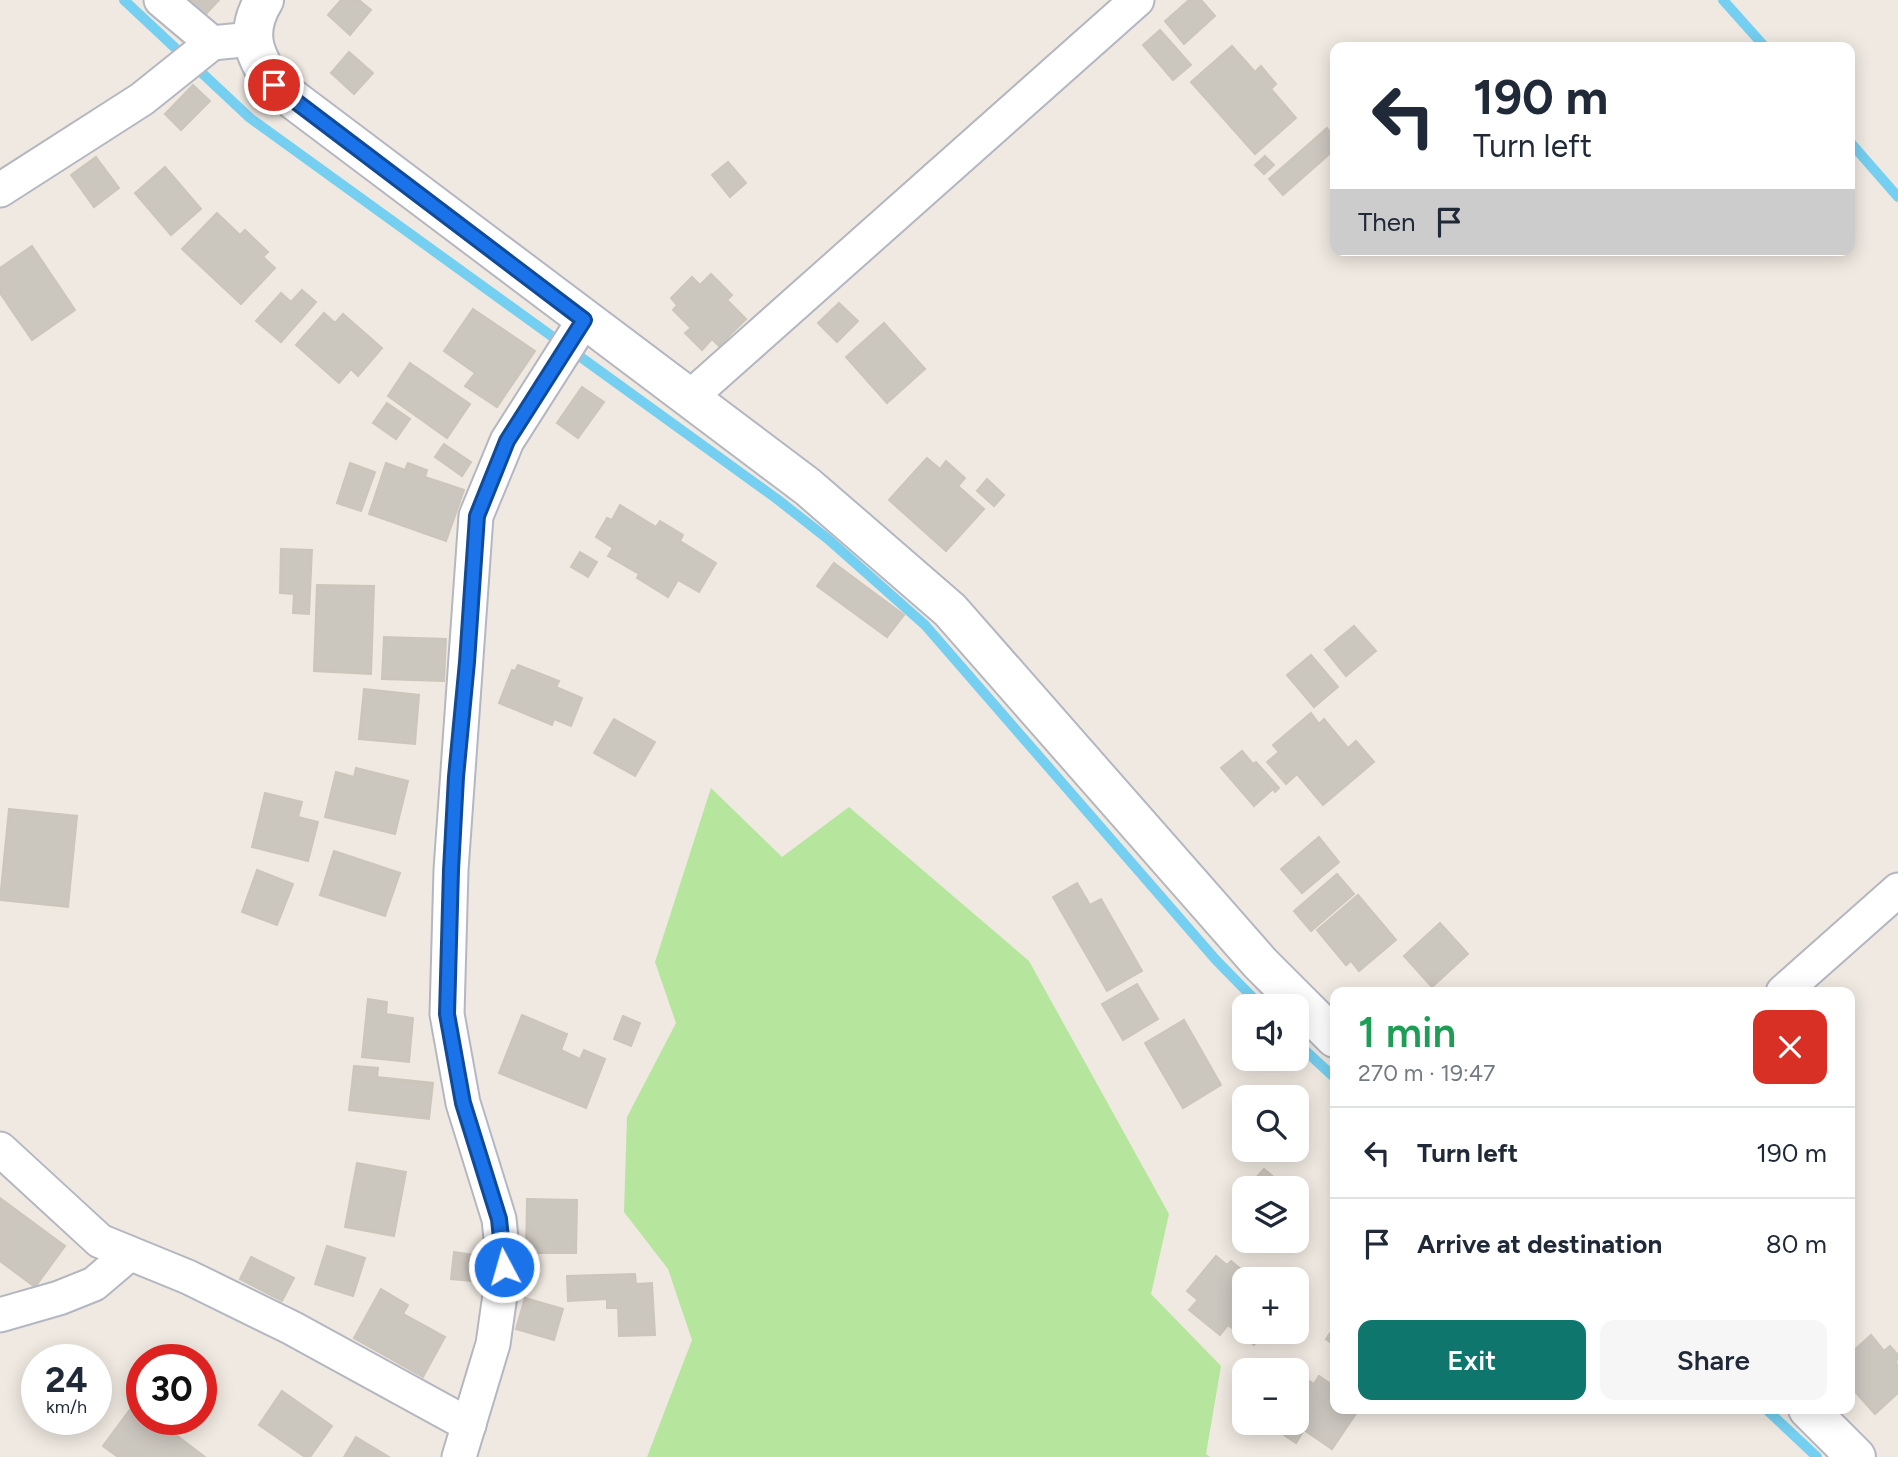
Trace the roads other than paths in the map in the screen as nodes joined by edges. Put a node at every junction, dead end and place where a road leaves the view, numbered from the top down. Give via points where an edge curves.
1 (161, 0) edge
2 (264, 0) edge
3 (1136, 0) edge
4 (252, 39) junction
5 (212, 43) junction
6 (0, 190) edge
7 (584, 320) junction
8 (688, 399) junction
9 (1898, 890) edge
10 (1789, 987) edge
11 (1330, 1033) edge
12 (0, 1149) edge
13 (128, 1255) junction
14 (0, 1315) edge
15 (1813, 1414) edge
16 (469, 1425) junction
17 (459, 1457) edge
18 (1856, 1457) edge

1 - 5 street
2 - 4 street via 255,15
3 - 8 street
4 - 5 street
4 - 7 street via 259,62 274,85
5 - 6 street via 142,99
7 - 8 street
7 - 16 street via 507,441 477,516 454,818 447,1014 463,1103 499,1219 504,1267 493,1344
8 - 11 street via 808,487 950,610 1260,963
9 - 10 street
12 - 13 street via 100,1241
13 - 14 street via 94,1284
13 - 16 street via 188,1278 280,1323
15 - 18 street
16 - 17 street

